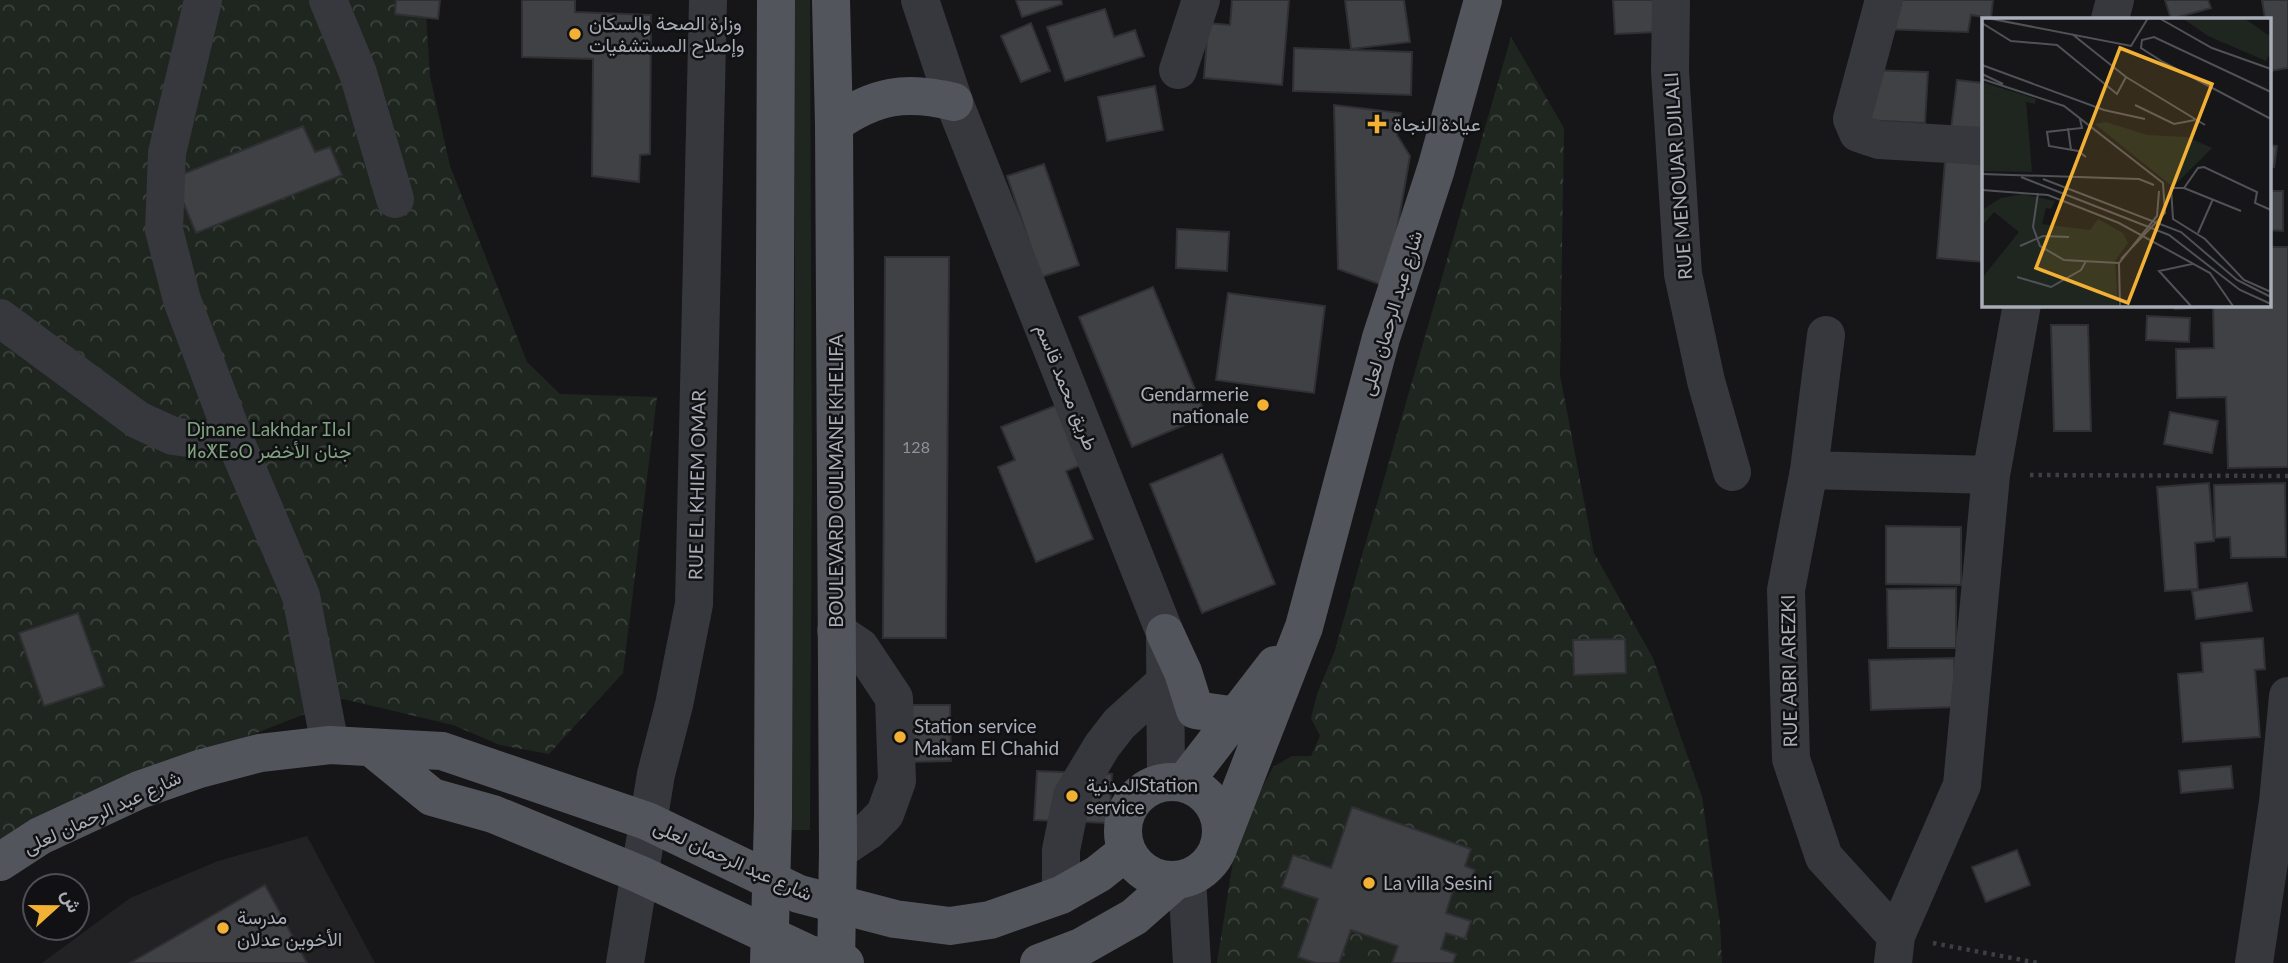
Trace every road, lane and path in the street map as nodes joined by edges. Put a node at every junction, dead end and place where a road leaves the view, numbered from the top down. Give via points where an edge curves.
1 (203, 0) edge
2 (328, 0) edge
3 (708, 0) edge
4 (776, 0) edge
5 (831, 0) edge
6 (920, 0) edge
7 (1201, 0) edge
8 (1483, 0) edge
9 (1671, 0) edge
10 (1884, 0) edge
11 (2115, 0) edge
12 (2110, 18) edge
13 (1178, 70) dead end
14 (954, 102) junction
15 (834, 124) junction
16 (1982, 146) edge
17 (395, 200) dead end
18 (2022, 306) edge
19 (0, 318) edge
20 (1826, 335) dead end
21 (234, 438) junction
22 (1810, 470) junction
23 (1732, 472) dead end
24 (1991, 475) junction
25 (2288, 476) edge
26 (1304, 627) junction
27 (836, 631) junction
28 (1165, 634) junction
29 (1164, 683) junction
30 (2288, 696) edge
31 (1237, 716) junction
32 (330, 745) junction
33 (372, 748) junction
34 (1175, 782) junction
35 (647, 821) junction
36 (1220, 844) junction
37 (838, 851) junction
38 (1127, 851) junction
39 (0, 862) edge
40 (639, 874) junction
41 (1181, 879) junction
42 (1061, 895) junction
43 (1895, 949) edge
44 (1181, 959) edge
45 (625, 963) edge
46 (769, 963) edge
47 (836, 963) edge
48 (845, 963) edge
49 (1039, 963) edge
50 (2038, 963) edge
51 (2254, 963) edge

1 - 21 street via 167,153 163,230 182,300
2 - 17 street via 358,74
3 - 35 street, RUE EL KHIEM OMAR via 694,604
4 - 46 main road, bridge
5 - 15 main road, BOULEVARD OULMANE KHELIFA
6 - 14 street, طريق محمد قاسم
7 - 13 street
8 - 26 main road, شارع عبد الرحمان لعلى via 1436,169 1381,338
9 - 23 street, RUE MENOUAR DJILALI via 1670,71 1683,274
10 - 16 street via 1853,119 1858,133 1880,140
11 - 12 street
14 - 15 main road via 917,95 878,99
14 - 28 street, طريق محمد قاسم
15 - 27 main road, BOULEVARD OULMANE KHELIFA
18 - 24 street
19 - 21 street via 138,420 173,436
20 - 22 street, RUE ABRI AREZKI
21 - 32 street via 302,596
22 - 24 street
22 - 43 street, RUE ABRI AREZKI via 1786,590 1791,759 1824,857
24 - 25 path
24 - 43 street via 1962,785
26 - 31 main road, شارع عبد الرحمان لعلى
26 - 36 main road, شارع عبد الرحمان لعلى
27 - 37 main road, BOULEVARD OULMANE KHELIFA
27 - 37 street via 860,647 894,698 897,781 885,814
28 - 29 street, طريق محمد قاسم
28 - 31 main road via 1195,710
29 - 34 street, طريق محمد قاسم
29 - 42 street via 1119,724 1072,796 1061,849
30 - 51 street
31 - 34 main road, شارع عبد الرحمان لعلى
32 - 33 main road, شارع عبد الرحمان لعلى
32 - 39 main road, شارع عبد الرحمان لعلى via 260,753 139,790 40,836
33 - 35 main road, شارع عبد الرحمان لعلى via 442,751
33 - 40 main road via 432,797 493,814
34 - 36 main road via 1202,791 1214,806 1221,824
34 - 38 main road via 1145,790 1129,806 1123,821
35 - 40 street, RUE EL KHIEM OMAR
35 - 42 main road, شارع عبد الرحمان لعلى via 799,894 895,919 950,926 990,920
36 - 41 main road via 1202,870
37 - 47 main road, BOULEVARD OULMANE KHELIFA, bridge
38 - 41 main road via 1139,867 1155,877
38 - 42 main road, شارع عبد الرحمان لعلى
40 - 45 street, RUE EL KHIEM OMAR
40 - 48 main road via 809,954
41 - 44 street
41 - 49 main road via 1134,917 1081,947
43 - 50 path

